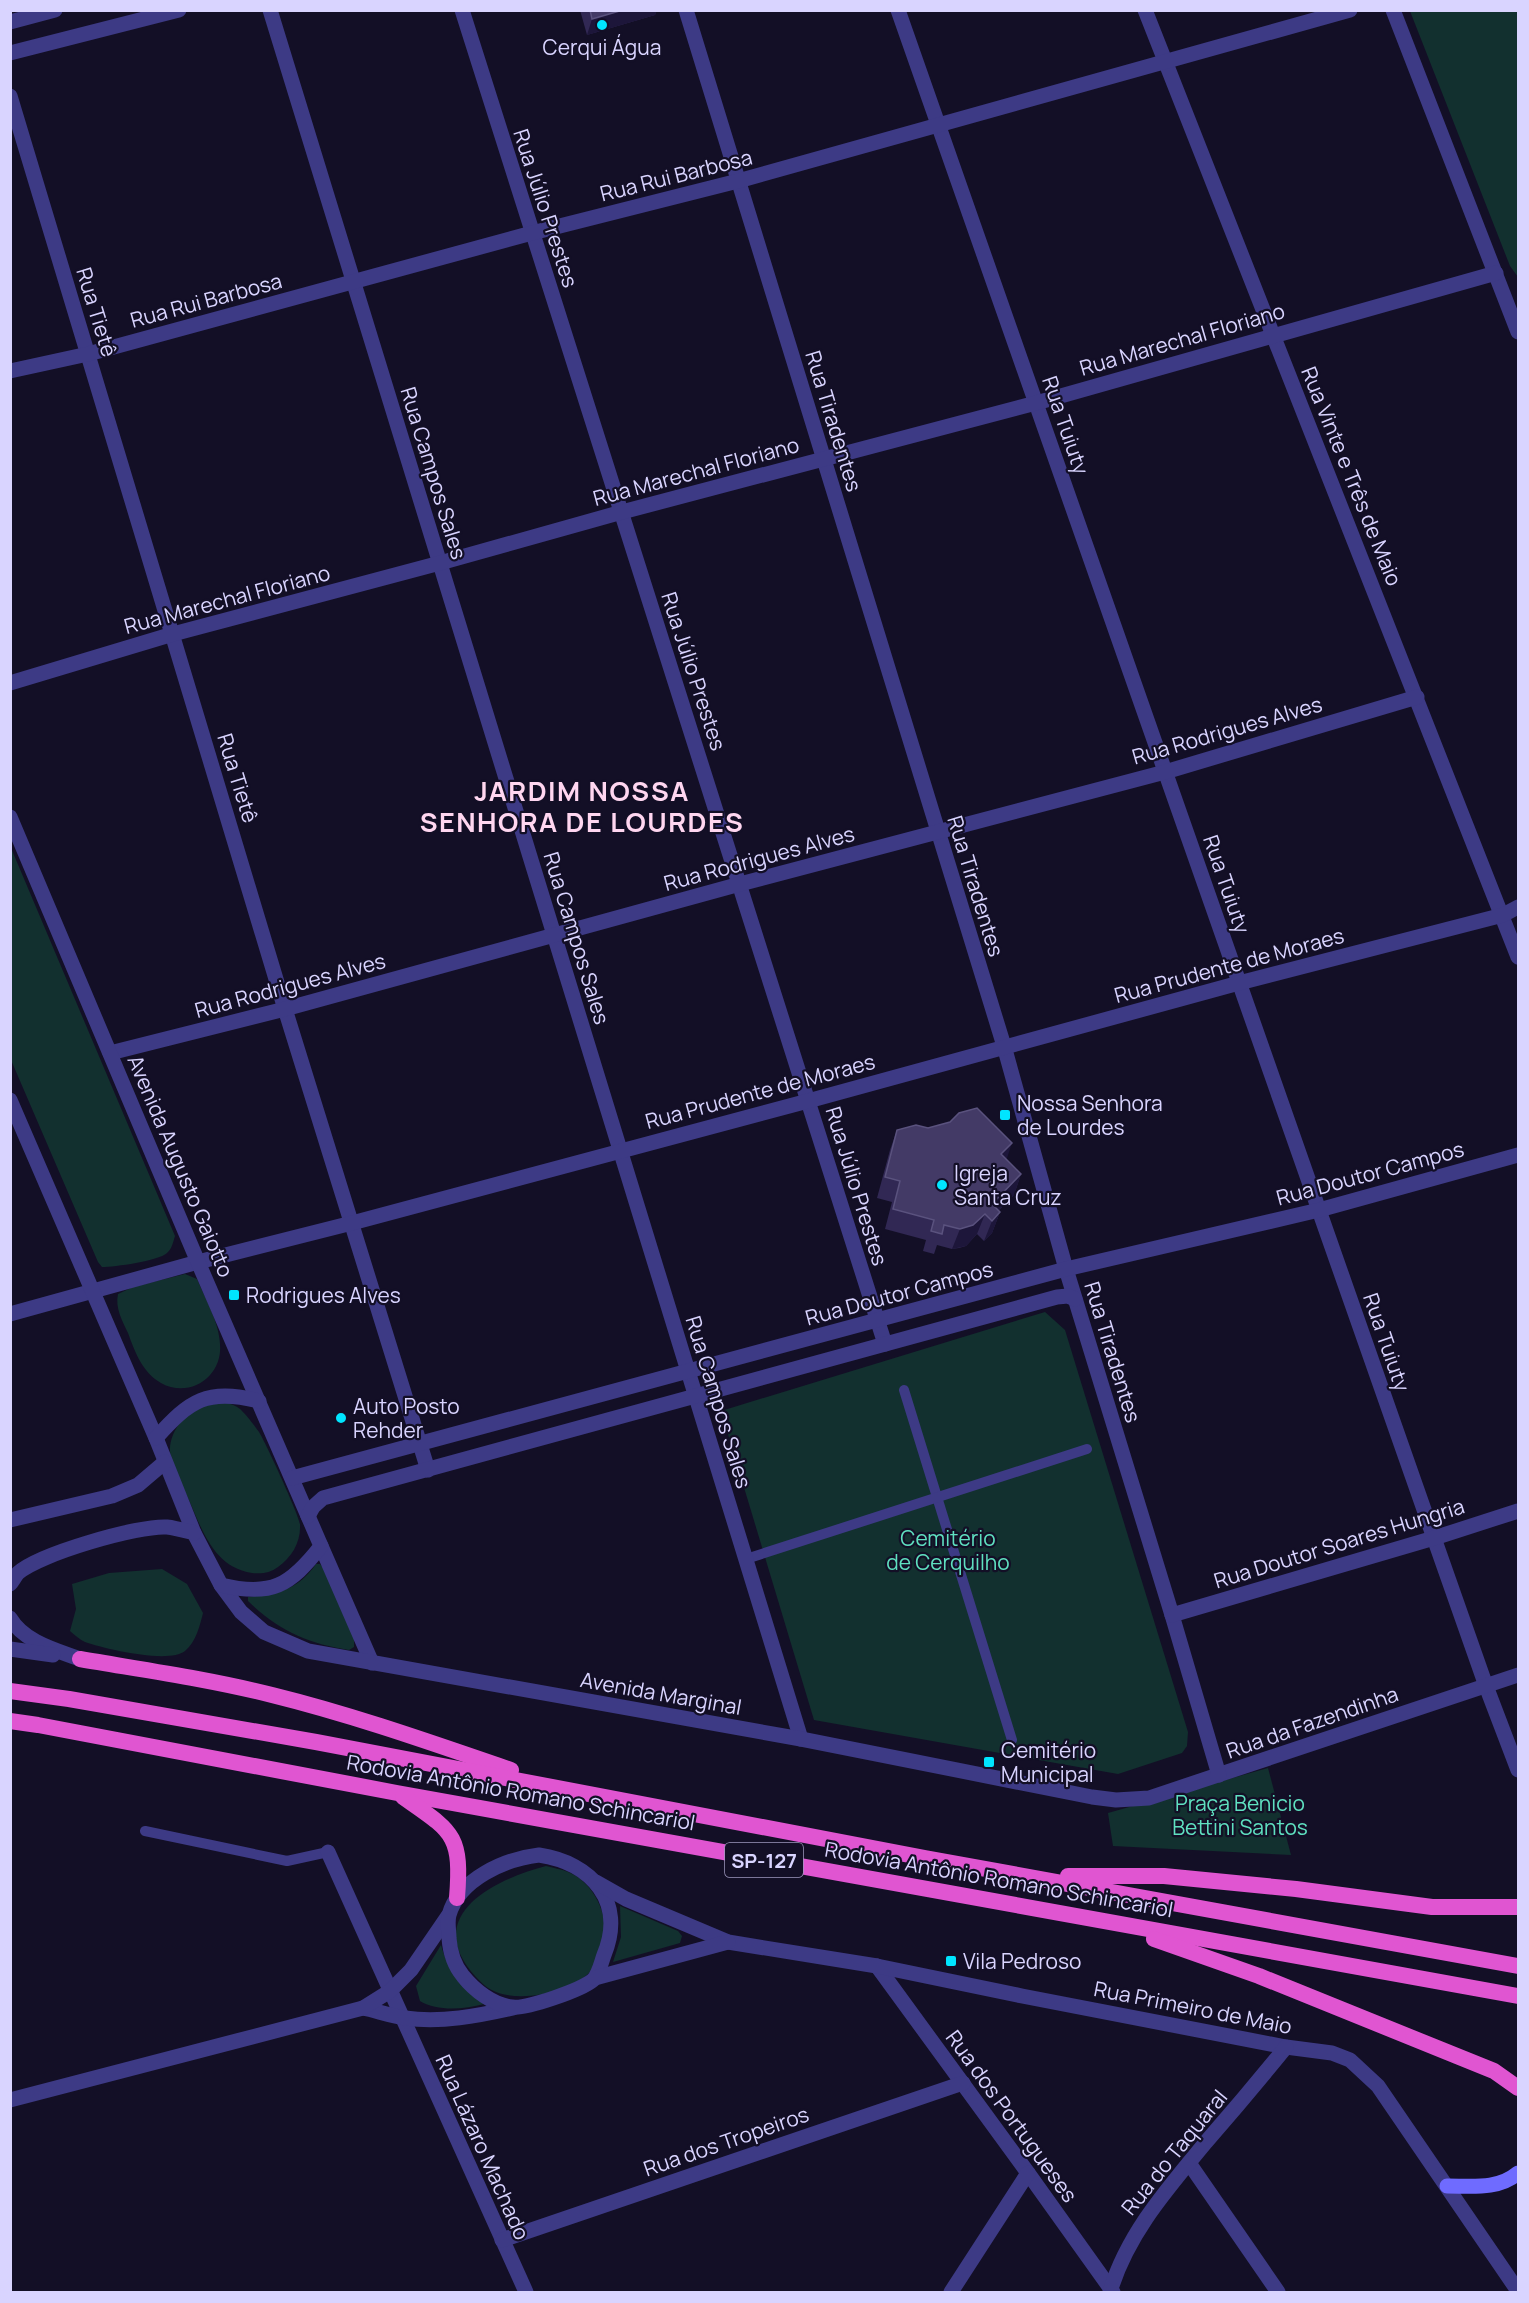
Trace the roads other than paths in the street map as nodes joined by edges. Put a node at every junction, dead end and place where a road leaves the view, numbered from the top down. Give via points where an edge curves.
1 (55, 10) edge
2 (179, 10) edge
3 (270, 10) edge
4 (462, 10) edge
5 (686, 10) edge
6 (898, 10) edge
7 (1145, 10) edge
8 (1350, 10) edge
9 (1393, 10) edge
10 (10, 22) edge
11 (10, 53) edge
12 (1165, 62) junction
13 (10, 96) edge
14 (938, 125) junction
15 (738, 181) junction
16 (532, 233) junction
17 (1496, 273) junction
18 (353, 282) junction
19 (1518, 327) edge
20 (1273, 334) junction
21 (88, 354) junction
22 (10, 371) edge
23 (1035, 403) junction
24 (823, 459) junction
25 (622, 512) junction
26 (440, 563) junction
27 (173, 634) junction
28 (10, 683) edge
29 (1417, 697) junction
30 (1165, 772) junction
31 (10, 817) edge
32 (938, 831) junction
33 (740, 884) junction
34 (1518, 907) edge
35 (1503, 915) junction
36 (554, 936) junction
37 (1518, 957) edge
38 (1239, 983) junction
39 (285, 1009) junction
40 (1004, 1046) junction
41 (110, 1053) junction
42 (10, 1100) edge
43 (808, 1101) junction
44 (620, 1150) junction
45 (1518, 1155) edge
46 (1319, 1210) junction
47 (352, 1223) junction
48 (198, 1262) junction
49 (1066, 1269) junction
50 (94, 1292) junction
51 (1075, 1299) junction
52 (10, 1314) edge
53 (878, 1320) junction
54 (885, 1344) junction
55 (688, 1372) junction
56 (904, 1390) dead end
57 (696, 1396) junction
58 (259, 1401) junction
59 (156, 1438) junction
60 (420, 1444) junction
61 (1087, 1449) dead end
62 (165, 1462) junction
63 (428, 1470) junction
64 (292, 1478) junction
65 (937, 1497) junction
66 (1518, 1511) edge
67 (308, 1516) junction
68 (10, 1520) edge
69 (194, 1533) junction
70 (1434, 1538) junction
71 (321, 1546) junction
72 (746, 1559) junction
73 (10, 1584) edge
74 (221, 1585) junction
75 (1172, 1615) junction
76 (10, 1618) edge
77 (10, 1649) edge
78 (80, 1659) junction
79 (372, 1663) junction
80 (1518, 1675) edge
81 (1486, 1686) junction
82 (10, 1691) edge
83 (10, 1721) edge
84 (801, 1739) junction
85 (1012, 1740) dead end
86 (1518, 1770) edge
87 (1219, 1775) junction
88 (572, 1790) junction
89 (398, 1793) junction
90 (1116, 1800) joint
91 (145, 1831) dead end
92 (328, 1852) joint
93 (1026, 1876) junction
94 (596, 1882) junction
95 (457, 1898) junction
96 (1518, 1907) edge
97 (448, 1916) junction
98 (1079, 1917) junction
99 (728, 1942) junction
100 (877, 1966) junction
101 (1518, 1966) edge
102 (595, 1978) junction
103 (390, 1991) junction
104 (1518, 1996) edge
105 (363, 2008) junction
106 (513, 2008) junction
107 (402, 2018) junction
108 (1286, 2047) junction
109 (963, 2083) junction
110 (1518, 2088) edge
111 (10, 2100) edge
112 (1189, 2163) junction
113 (1028, 2173) junction
114 (1518, 2173) edge
115 (1447, 2186) junction
116 (502, 2240) junction
117 (1518, 2290) edge
118 (525, 2292) edge
119 (951, 2292) edge
120 (1111, 2292) edge
121 (1278, 2292) edge

1 - 10 street
2 - 11 street
3 - 18 street, Rua Campos Sales
4 - 16 street, Rua Júlio Prestes
5 - 15 street, Rua Tiradentes
6 - 14 street, Rua Tuiuty
7 - 12 street, Rua Vinte e Três de Maio
8 - 12 street, Rua Rui Barbosa
9 - 17 street
12 - 14 street, Rua Rui Barbosa
12 - 20 street, Rua Vinte e Três de Maio
13 - 21 street, Rua Tietê
14 - 15 street, Rua Rui Barbosa
14 - 23 street, Rua Tuiuty
15 - 16 street, Rua Rui Barbosa
15 - 24 street, Rua Tiradentes
16 - 18 street, Rua Rui Barbosa
16 - 25 street, Rua Júlio Prestes
17 - 19 street
17 - 20 street, Rua Marechal Floriano
18 - 21 street, Rua Rui Barbosa
18 - 26 street, Rua Campos Sales
20 - 23 street, Rua Marechal Floriano
20 - 29 street, Rua Vinte e Três de Maio
21 - 22 street, Rua Rui Barbosa
21 - 27 street, Rua Tietê
23 - 24 street, Rua Marechal Floriano
23 - 30 street, Rua Tuiuty
24 - 25 street, Rua Marechal Floriano
24 - 32 street, Rua Tiradentes
25 - 26 street, Rua Marechal Floriano
25 - 33 street, Rua Júlio Prestes
26 - 27 street, Rua Marechal Floriano
26 - 36 street, Rua Campos Sales
27 - 28 street, Rua Marechal Floriano
27 - 39 street, Rua Tietê
29 - 30 street, Rua Rodrigues Alves
29 - 35 street, Rua Vinte e Três de Maio
30 - 32 street, Rua Rodrigues Alves
30 - 38 street, Rua Tuiuty
31 - 41 street, Avenida Augusto Gaiotto
32 - 33 street, Rua Rodrigues Alves
32 - 40 street, Rua Tiradentes
33 - 36 street, Rua Rodrigues Alves
33 - 43 street, Rua Júlio Prestes
34 - 35 street, Rua Prudente de Moraes
35 - 37 street, Rua Vinte e Três de Maio
35 - 38 street, Rua Prudente de Moraes
36 - 39 street, Rua Rodrigues Alves
36 - 44 street, Rua Campos Sales
38 - 40 street, Rua Prudente de Moraes
38 - 46 street, Rua Tuiuty
39 - 41 street, Rua Rodrigues Alves
39 - 47 street, Rua Tietê
40 - 43 street, Rua Prudente de Moraes
40 - 49 street, Rua Tiradentes
41 - 48 street, Avenida Augusto Gaiotto
42 - 50 street
43 - 44 street, Rua Prudente de Moraes
43 - 53 street, Rua Júlio Prestes
44 - 47 street, Rua Prudente de Moraes
44 - 55 street, Rua Campos Sales
45 - 46 street, Rua Doutor Campos
46 - 49 street, Rua Doutor Campos
46 - 70 street, Rua Tuiuty
47 - 48 street, Rua Prudente de Moraes
47 - 60 street, Rua Tietê
48 - 50 street, Rua Prudente de Moraes
48 - 58 street, Avenida Augusto Gaiotto
49 - 51 street, Rua Tiradentes
49 - 53 street, Rua Doutor Campos
50 - 52 street, Rua Prudente de Moraes
50 - 59 street
51 - 54 street via 1057,1298
51 - 75 street, Rua Tiradentes
53 - 54 street, Rua Júlio Prestes
53 - 55 street, Rua Doutor Campos
54 - 57 street
55 - 57 street, Rua Campos Sales
55 - 60 street, Rua Doutor Campos
56 - 65 lane
57 - 63 street
57 - 72 street, Rua Campos Sales
58 - 59 street via 234,1395 202,1399 181,1411
58 - 64 street, Avenida Augusto Gaiotto
59 - 62 street
60 - 63 street, Rua Tietê
60 - 64 street, Rua Doutor Campos
61 - 65 lane
62 - 68 street via 138,1485 112,1496
62 - 69 street
63 - 67 street via 323,1498
64 - 67 street, Avenida Augusto Gaiotto
65 - 72 lane
65 - 85 lane
66 - 70 street, Rua Doutor Soares Hungria
67 - 71 street, Avenida Augusto Gaiotto
69 - 73 street via 167,1527 140,1529 38,1561 18,1573
69 - 74 street
70 - 75 street, Rua Doutor Soares Hungria
70 - 81 street, Rua Tuiuty
71 - 74 street via 298,1574 279,1586 242,1590
71 - 79 street, Avenida Augusto Gaiotto
72 - 84 street, Rua Campos Sales
74 - 79 street, Avenida Marginal via 241,1612 264,1632 308,1651
75 - 87 street, Rua Tiradentes
76 - 78 street via 16,1627 41,1644
77 - 78 street
78 - 88 highway via 271,1695 360,1719
79 - 84 street, Avenida Marginal
80 - 81 street, Rua da Fazendinha
81 - 86 street, Rua Tuiuty
81 - 87 street, Rua da Fazendinha
82 - 88 highway, Rodovia Antônio Romano Schincariol / SP-127
83 - 89 highway, Rodovia Antônio Romano Schincariol / SP-127
84 - 90 street, Avenida Marginal
87 - 90 street, Rua da Fazendinha via 1149,1798
88 - 93 highway, Rodovia Antônio Romano Schincariol / SP-127
89 - 95 highway via 442,1824 454,1842 460,1866
89 - 98 highway, Rodovia Antônio Romano Schincariol / SP-127
91 - 92 lane via 287,1862
92 - 103 street, Rua Lázaro Machado
93 - 96 highway via 1164,1876 1432,1907
93 - 101 highway, Rodovia Antônio Romano Schincariol / SP-127
94 - 95 street via 570,1863 554,1857 531,1856 484,1874
94 - 99 street, Rua Primeiro de Maio
94 - 102 street via 611,1911 611,1931
95 - 97 street
97 - 103 street via 411,1970
97 - 106 street via 453,1962 480,1992
98 - 104 highway, Rodovia Antônio Romano Schincariol / SP-127
98 - 110 highway via 1178,1946 1258,1976 1494,2071
99 - 100 street, Rua Primeiro de Maio
99 - 102 street, Rua Primeiro de Maio
100 - 108 street, Rua Primeiro de Maio
100 - 109 street, Rua dos Portugueses
102 - 106 street via 572,1993
103 - 105 street
103 - 107 street, Rua Lázaro Machado
105 - 107 street
105 - 111 street
106 - 107 street via 425,2020
107 - 116 street, Rua Lázaro Machado
108 - 112 street, Rua do Taquaral
108 - 115 street, Rua Primeiro de Maio via 1332,2053 1350,2060 1378,2086
109 - 113 street, Rua dos Portugueses
109 - 116 street, Rua dos Tropeiros
112 - 120 street, Rua do Taquaral via 1140,2227 1121,2262
112 - 121 street
113 - 119 street
113 - 120 street, Rua dos Portugueses
114 - 115 main road via 1503,2184
115 - 117 street
116 - 118 street, Rua Lázaro Machado

